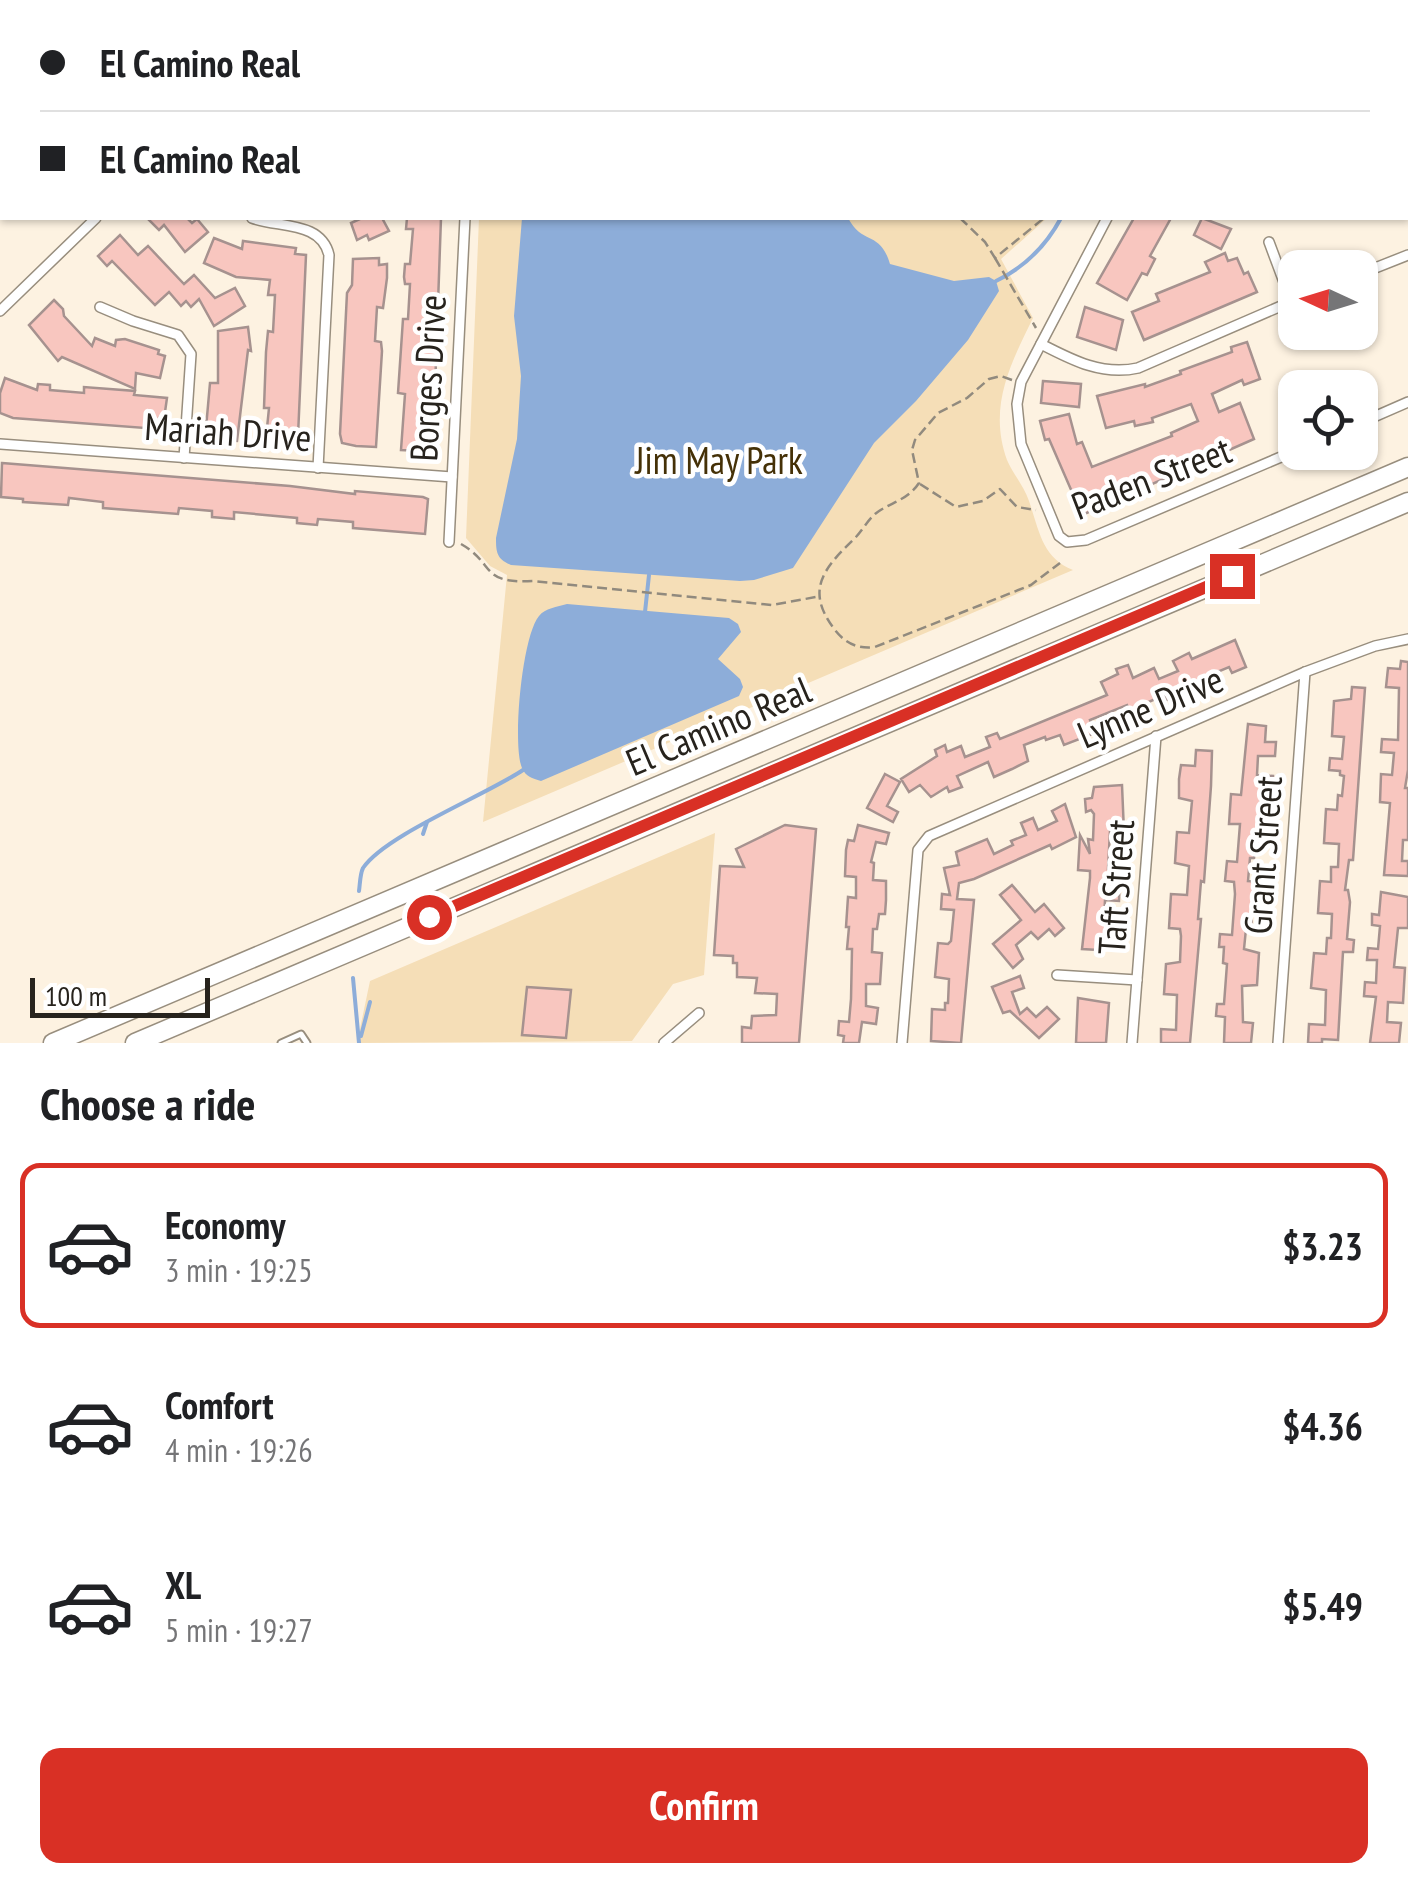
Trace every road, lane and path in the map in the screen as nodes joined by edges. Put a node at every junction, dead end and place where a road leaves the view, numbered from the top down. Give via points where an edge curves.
1 (94, 220) edge
2 (261, 220) edge
3 (464, 220) edge
4 (962, 220) edge
5 (1042, 220) edge
6 (1106, 220) edge
7 (1269, 242) dead end
8 (1408, 254) edge
9 (996, 260) junction
10 (1278, 264) edge
11 (1378, 266) edge
12 (100, 307) dead end
13 (1278, 307) edge
14 (0, 311) edge
15 (1041, 344) junction
16 (1021, 382) junction
17 (1408, 402) edge
18 (1378, 415) edge
19 (0, 444) edge
20 (184, 458) junction
21 (1278, 458) edge
22 (1408, 466) edge
23 (318, 468) junction
24 (452, 477) junction
25 (919, 483) junction
26 (1408, 502) edge
27 (1046, 508) junction
28 (449, 542) joint
29 (1060, 562) dead end
30 (818, 596) junction
31 (1408, 639) edge
32 (1305, 672) junction
33 (1156, 736) junction
34 (1057, 975) dead end
35 (1138, 980) junction
36 (699, 1013) dead end
37 (54, 1043) edge
38 (135, 1043) edge
39 (282, 1043) edge
40 (307, 1043) edge
41 (664, 1043) edge
42 (902, 1043) edge
43 (1132, 1043) edge
44 (1278, 1043) edge

1 - 14 street
2 - 23 street via 313,232 326,244
3 - 24 street, Borges Drive
4 - 9 path
5 - 9 path
6 - 15 street
7 - 10 street
8 - 11 street
9 - 15 path via 1033,318
12 - 20 street via 187,344
13 - 15 street via 1125,371 1088,366
15 - 16 street
16 - 25 path via 989,379 938,414 912,450
16 - 27 street via 1021,444
17 - 18 street
19 - 20 street, Mariah Drive
20 - 23 street, Mariah Drive
21 - 27 street, Paden Street via 1086,540 1059,536
22 - 37 highway, El Camino Real
23 - 24 street, Mariah Drive
24 - 28 street, Borges Drive
25 - 27 path via 956,507 1000,489 1023,510
25 - 30 path via 838,552
26 - 38 highway, El Camino Real
28 - 30 path via 468,547 487,571 510,582 772,605
29 - 30 path via 1031,585 875,647 841,638
31 - 32 street, Lynne Drive
32 - 33 street, Lynne Drive
32 - 44 street, Grant Street
33 - 35 street, Taft Street
33 - 42 street, Lynne Drive via 922,842
34 - 35 street
35 - 43 street, Taft Street
36 - 41 street
39 - 40 lane via 301,1034

